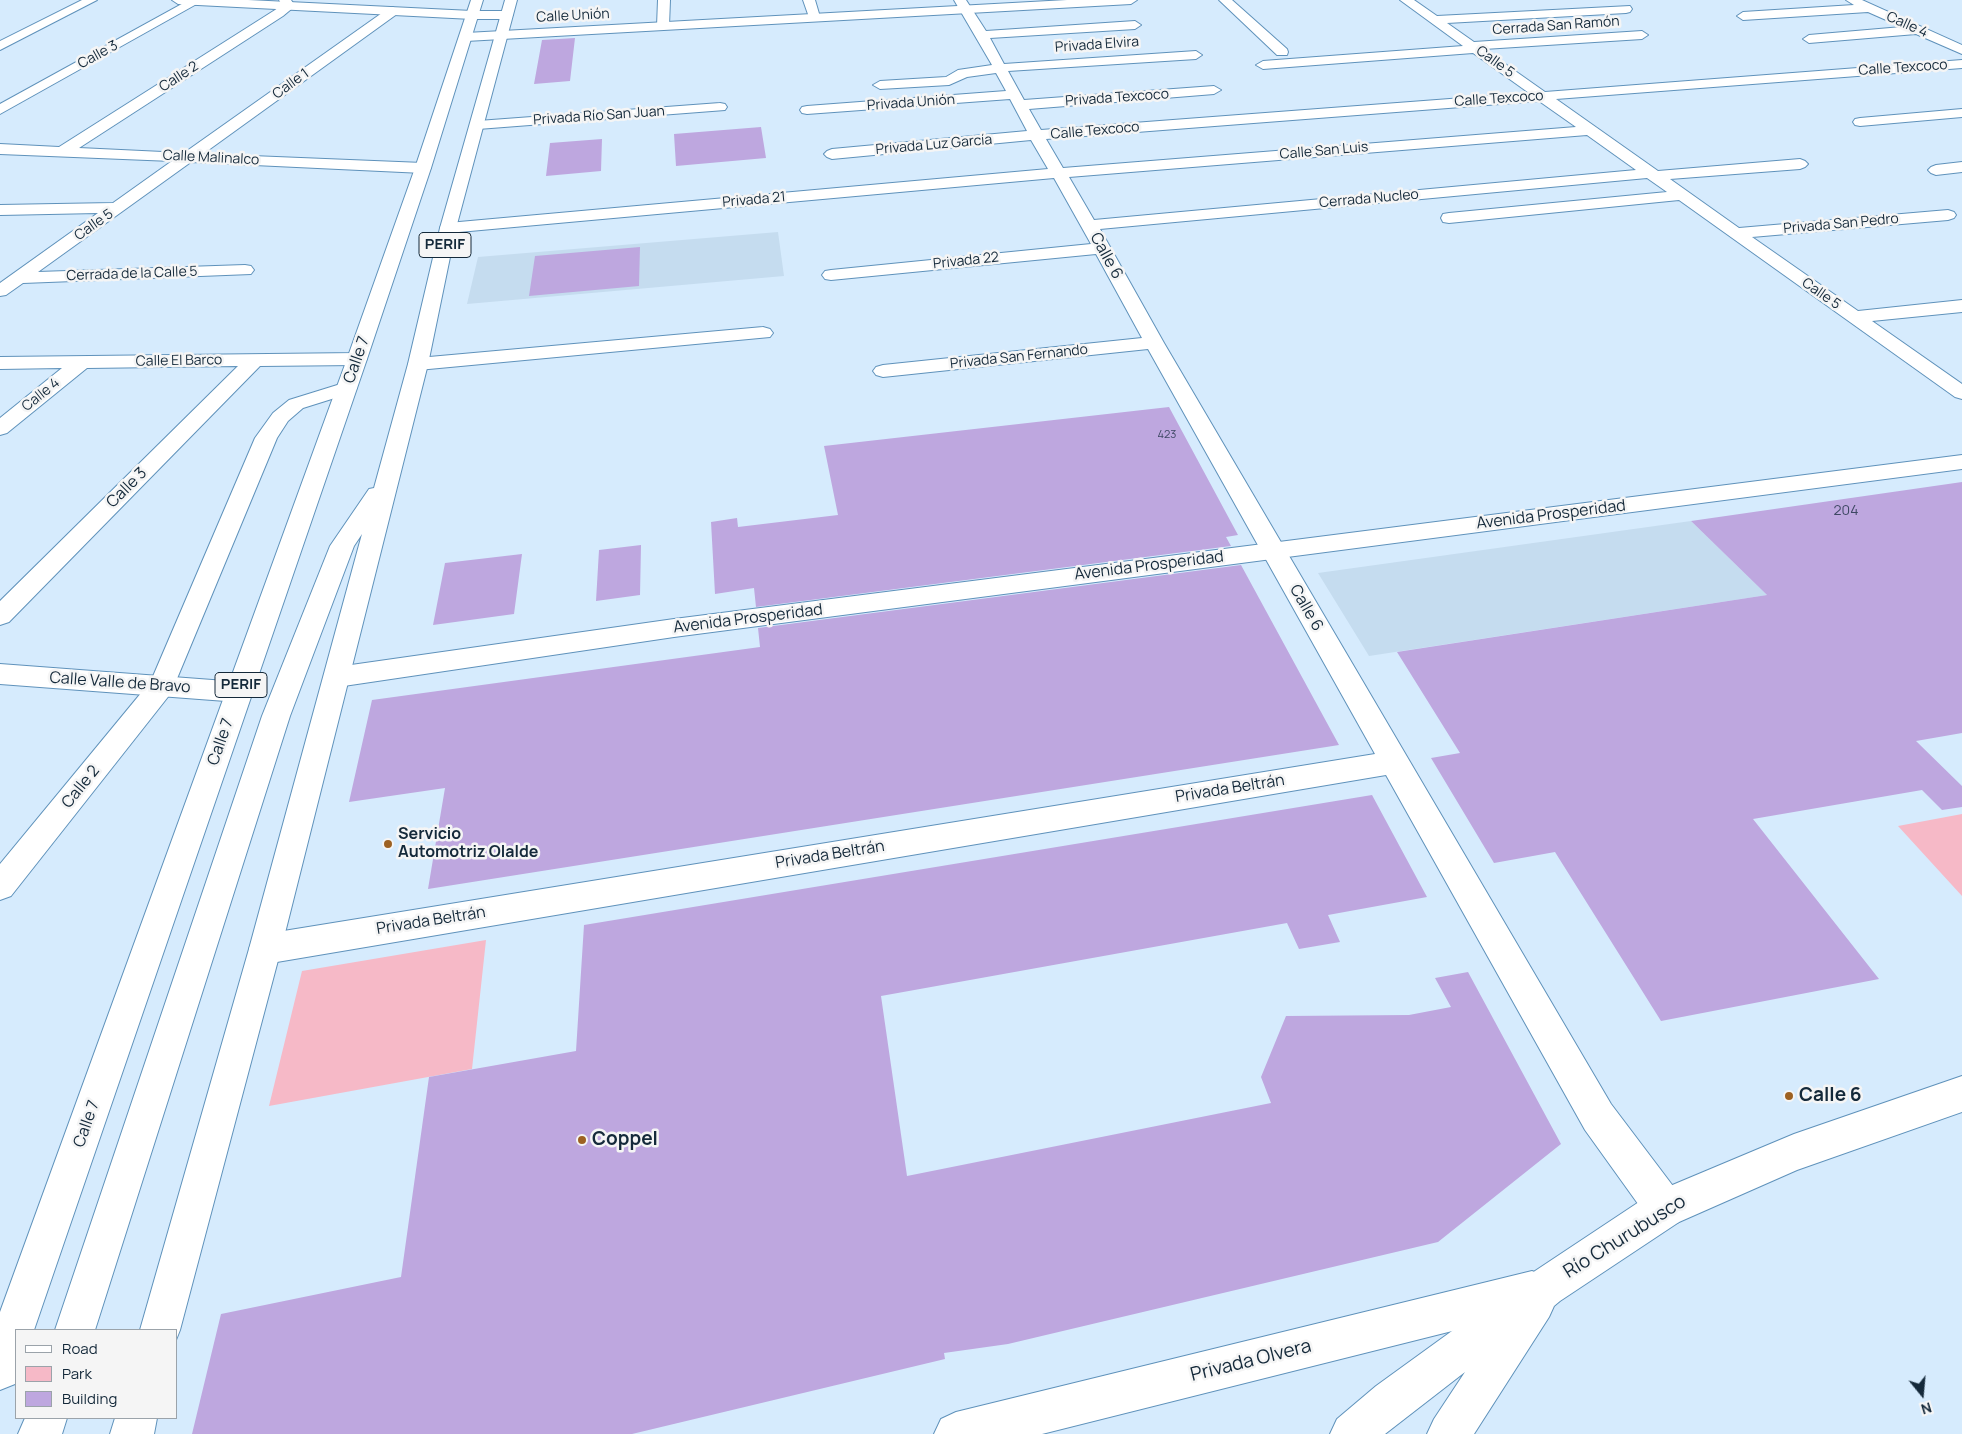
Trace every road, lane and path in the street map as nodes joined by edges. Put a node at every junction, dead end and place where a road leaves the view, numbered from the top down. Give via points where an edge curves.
1 (91, 0) edge
2 (179, 0) edge
3 (664, 0) edge
4 (810, 0) edge
5 (1131, 0) edge
6 (1225, 0) edge
7 (1406, 0) edge
8 (1851, 0) edge
9 (196, 1) edge
10 (287, 3) edge
11 (963, 4) edge
12 (509, 7) edge
13 (1868, 8) junction
14 (1626, 9) dead end
15 (393, 11) junction
16 (814, 16) junction
17 (1744, 16) dead end
18 (472, 17) edge
19 (1436, 20) junction
20 (1135, 25) dead end
21 (664, 26) junction
22 (1917, 30) junction
23 (501, 34) junction
24 (982, 35) junction
25 (1642, 35) dead end
26 (1809, 39) dead end
27 (1474, 42) junction
28 (0, 46) edge
29 (1962, 50) edge
30 (1282, 52) dead end
31 (1196, 55) dead end
32 (1962, 64) edge
33 (1263, 65) dead end
34 (1000, 68) junction
35 (880, 85) dead end
36 (1214, 90) dead end
37 (1542, 96) junction
38 (1017, 100) junction
39 (720, 107) dead end
40 (0, 110) edge
41 (807, 110) dead end
42 (1962, 112) edge
43 (1860, 122) dead end
44 (478, 125) junction
45 (1590, 130) junction
46 (1036, 135) junction
47 (0, 149) edge
48 (62, 152) junction
49 (832, 154) dead end
50 (188, 157) junction
51 (1800, 164) dead end
52 (1962, 167) edge
53 (423, 168) junction
54 (1936, 170) dead end
55 (1059, 172) junction
56 (1651, 175) junction
57 (1681, 195) junction
58 (118, 208) junction
59 (0, 210) edge
60 (1948, 215) dead end
61 (1449, 218) dead end
62 (1089, 225) junction
63 (448, 228) junction
64 (1735, 233) junction
65 (1101, 248) junction
66 (245, 270) dead end
67 (831, 275) dead end
68 (18, 278) junction
69 (0, 291) edge
70 (1962, 306) edge
71 (1854, 317) junction
72 (763, 333) dead end
73 (1154, 343) junction
74 (357, 359) junction
75 (255, 360) junction
76 (82, 362) junction
77 (0, 364) edge
78 (418, 364) junction
79 (883, 371) dead end
80 (347, 388) junction
81 (1962, 393) edge
82 (0, 429) edge
83 (1962, 462) edge
84 (389, 476) junction
85 (1273, 550) junction
86 (0, 616) edge
87 (0, 674) edge
88 (337, 676) junction
89 (162, 686) junction
90 (239, 692) junction
91 (1395, 762) junction
92 (0, 887) edge
93 (266, 949) junction
94 (1962, 1094) edge
95 (1665, 1208) junction
96 (1546, 1287) junction
97 (75, 1329) edge
98 (160, 1329) edge
99 (0, 1368) edge
100 (46, 1419) edge
101 (136, 1419) edge
102 (40, 1434) edge
103 (132, 1434) edge
104 (956, 1434) edge
105 (1352, 1434) edge
106 (1449, 1434) edge

1 - 28 street
2 - 9 street
3 - 21 street
4 - 16 street
5 - 11 street, Calle Unión
6 - 30 street
7 - 19 street, Calle 5
8 - 13 street, Calle 4
9 - 10 street
9 - 40 street, Calle 3
10 - 15 street
10 - 48 street, Calle 2
11 - 16 street, Calle Unión
11 - 24 street, Calle 6
12 - 18 street
12 - 23 street, PERIF
13 - 17 street
13 - 22 street, Calle 4
14 - 19 street
15 - 18 street
15 - 50 street, Calle 1
16 - 21 street, Calle Unión
18 - 23 street, Calle Unión
18 - 53 street, Calle 7 / PERIF
19 - 27 street, Calle 5
20 - 24 street
21 - 23 street, Calle Unión
22 - 26 street
22 - 29 street, Calle 4
23 - 44 street, PERIF
24 - 34 street, Calle 6
25 - 27 street, Cerrada San Ramón
27 - 33 street, Cerrada San Ramón
27 - 37 street, Calle 5
31 - 34 street, Privada Elvira
32 - 37 street, Calle Texcoco
34 - 35 street, Privada Elvira via 963,73 949,81
34 - 38 street, Calle 6
36 - 38 street, Privada Texcoco
37 - 45 street, Calle 5
37 - 46 street, Calle Texcoco
38 - 41 street, Privada Unión
38 - 46 street, Calle 6
39 - 44 street, Privada Río San Juan
42 - 43 street
44 - 63 street, PERIF
45 - 55 street, Calle San Luis
45 - 56 street, Calle 5
46 - 49 street, Privada Luz García
46 - 55 street, Calle 6
47 - 48 street, Calle Malinalco
48 - 50 street, Calle Malinalco
50 - 53 street, Calle Malinalco
50 - 58 street, Calle 5
51 - 56 street, Cerrada Nucleo
52 - 54 street
53 - 74 street, Calle 7 / PERIF
55 - 62 street, Calle 6
55 - 63 street, Privada 21
56 - 57 street, Calle 5
56 - 62 street, Cerrada Nucleo
57 - 61 street
57 - 64 street, Calle 5
58 - 59 street
58 - 68 street, Calle 5
60 - 64 street, Privada San Pedro
62 - 65 street, Calle 6
63 - 78 street, PERIF
64 - 71 street, Calle 5
65 - 67 street, Privada 22
65 - 73 street, Calle 6
66 - 68 street, Cerrada de la Calle 5
68 - 69 street, Calle 5
70 - 71 street
71 - 81 street, Calle 5
72 - 78 street
73 - 79 street, Privada San Fernando
73 - 85 street, Calle 6
74 - 75 street, Calle El Barco
74 - 80 street, Calle 7 / PERIF
75 - 76 street, Calle El Barco
75 - 86 street, Calle 3
76 - 77 street, Calle El Barco
76 - 82 street, Calle 4
78 - 84 street, PERIF
80 - 89 street, Calle 2 via 296,404 280,416 266,438
80 - 90 street, Calle 7 / PERIF
83 - 85 street, Avenida Prosperidad
84 - 88 street, PERIF
84 - 97 street via 342,546 276,716
85 - 88 street, Avenida Prosperidad via 674,628
85 - 91 street, Calle 6
87 - 89 street, Calle Valle de Bravo
88 - 93 street, PERIF
89 - 90 street, Calle Valle de Bravo
89 - 92 street, Calle 2
90 - 99 street, Calle 7 / PERIF
91 - 93 street, Privada Beltrán
91 - 95 street, Calle 6 via 1598,1117
93 - 98 street, PERIF
94 - 95 street, Río Churubusco via 1794,1154
95 - 96 street, Río Churubusco
96 - 104 street, Privada Olvera
96 - 105 street, Río Churubusco via 1391,1400
96 - 106 street
100 - 102 street
101 - 103 street

